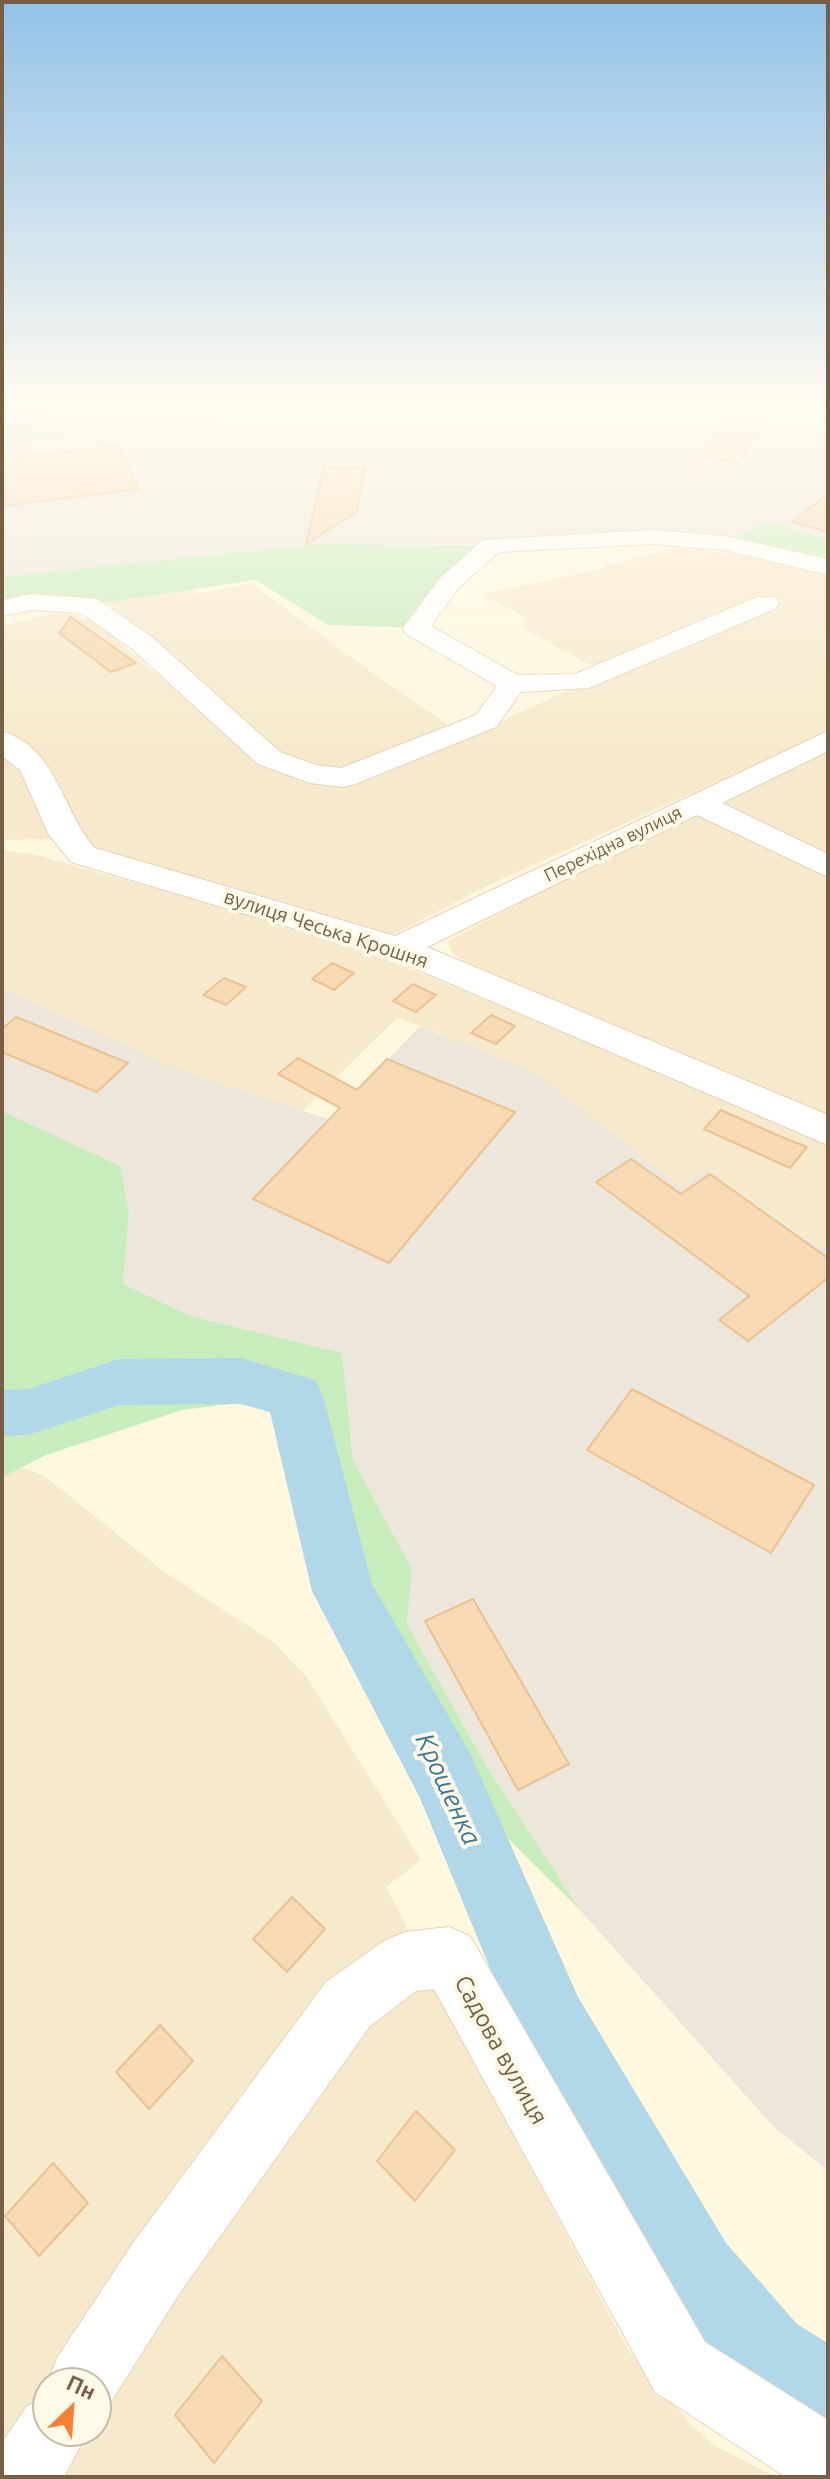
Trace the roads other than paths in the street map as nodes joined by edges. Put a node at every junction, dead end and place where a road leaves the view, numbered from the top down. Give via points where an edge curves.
1 (828, 567) edge
2 (766, 603) dead end
3 (2, 608) edge
4 (513, 684) junction
5 (828, 740) edge
6 (2, 741) edge
7 (697, 803) junction
8 (828, 867) edge
9 (398, 948) junction
10 (828, 1131) edge
11 (92, 2367) edge
12 (42, 2447) edge
13 (828, 2462) edge
14 (22, 2477) edge

1 - 4 street via 725,543 652,537 492,545 449,583 416,628
2 - 4 street via 579,682
3 - 4 street via 32,602 88,605 142,643 269,758 310,774 344,778 486,721
5 - 7 street, Перехідна вулиця
6 - 9 street, вулиця Чеська Крошня via 33,766 65,835 83,855
7 - 8 street
7 - 9 street, Перехідна вулиця
9 - 10 street, вулиця Чеська Крошня
11 - 13 street, Садова вулиця via 157,2267 348,2004 405,1962 449,1957 680,2367
12 - 14 street

